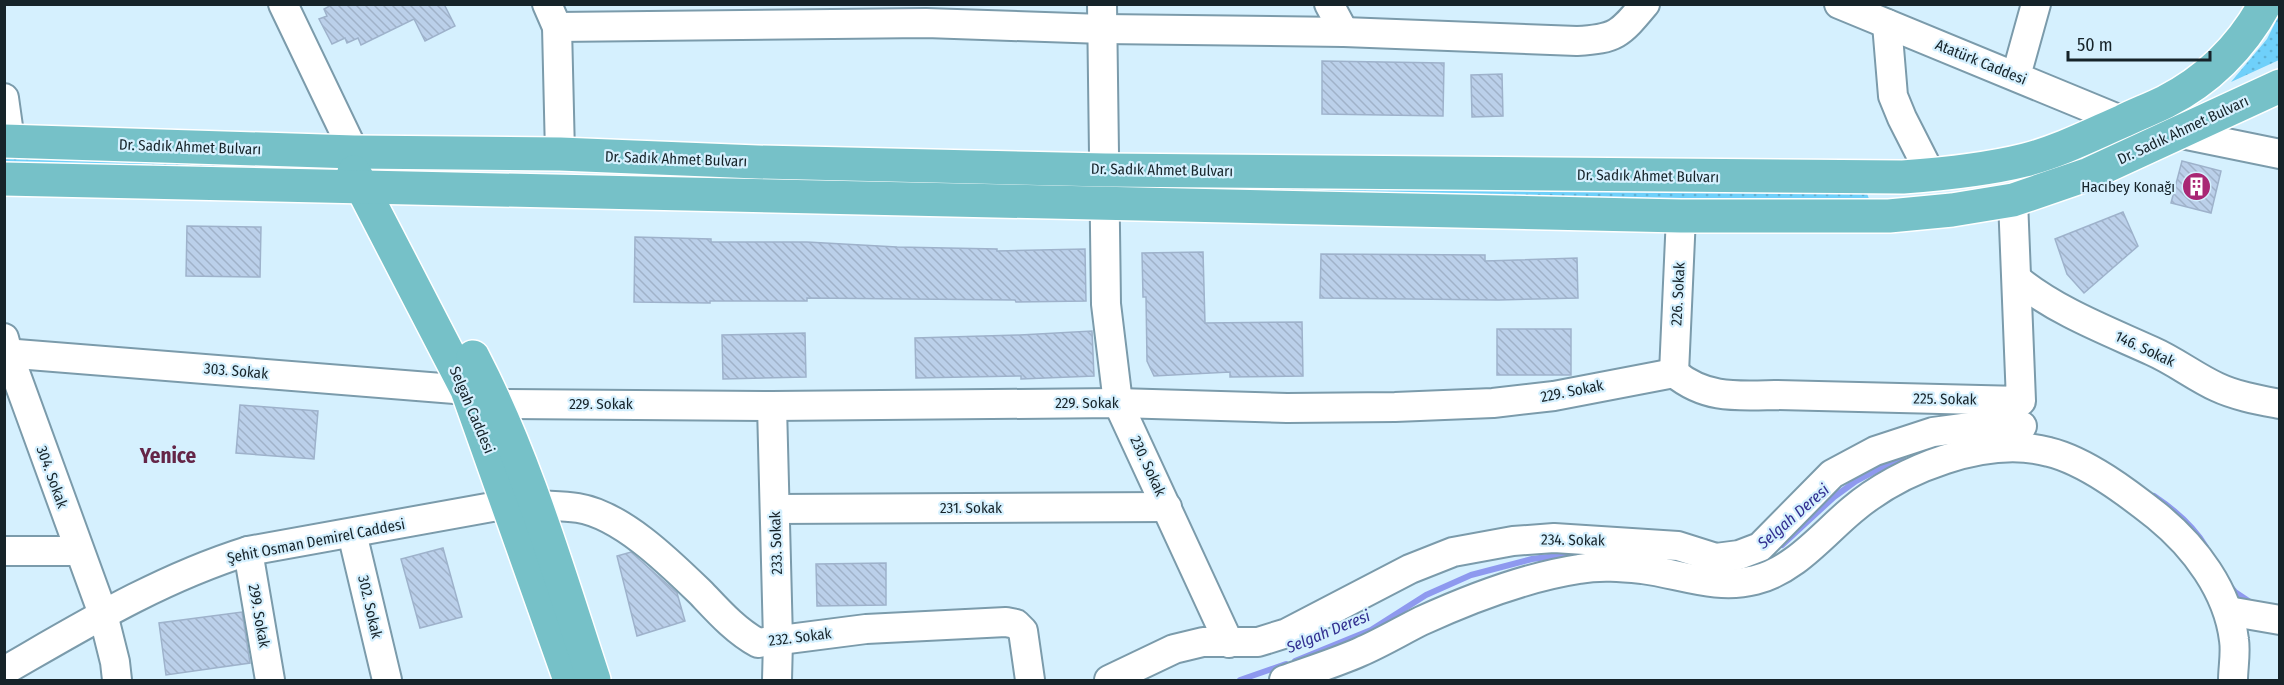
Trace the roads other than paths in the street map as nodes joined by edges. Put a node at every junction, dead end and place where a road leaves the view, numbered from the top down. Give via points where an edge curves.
1 (283, 4) edge
2 (1329, 4) edge
3 (1645, 4) edge
4 (1839, 4) edge
5 (2036, 4) edge
6 (2262, 6) edge
7 (920, 14) edge
8 (552, 16) edge
9 (1102, 17) edge
10 (1887, 24) junction
11 (1344, 32) junction
12 (2016, 76) junction
13 (2280, 86) edge
14 (4, 98) edge
15 (2123, 121) junction
16 (2177, 133) junction
17 (7, 141) edge
18 (354, 152) junction
19 (560, 154) junction
20 (2280, 154) edge
21 (1105, 170) junction
22 (1931, 175) junction
23 (4, 179) edge
24 (373, 188) junction
25 (2013, 200) junction
26 (1105, 205) junction
27 (1681, 216) junction
28 (2018, 280) junction
29 (6, 348) edge
30 (1674, 373) junction
31 (467, 390) junction
32 (1118, 403) junction
33 (497, 404) junction
34 (2280, 404) edge
35 (772, 406) junction
36 (2022, 424) junction
37 (523, 505) junction
38 (1167, 507) junction
39 (775, 509) junction
40 (352, 533) junction
41 (4, 551) edge
42 (79, 551) junction
43 (248, 551) junction
44 (2228, 611) junction
45 (104, 614) junction
46 (2280, 620) edge
47 (778, 640) junction
48 (1229, 643) junction
49 (4, 671) edge
50 (117, 681) edge
51 (270, 681) edge
52 (387, 681) edge
53 (570, 681) edge
54 (594, 681) edge
55 (777, 681) edge
56 (1030, 681) edge
57 (1109, 681) edge
58 (1284, 681) edge
59 (2233, 681) edge

1 - 18 street
2 - 11 street
3 - 11 street via 1620,32 1603,40
4 - 10 street, Atatürk Caddesi
5 - 12 street
6 - 15 main road, Dr. Sadık Ahmet Bulvarı via 2240,44 2199,81 2166,102
7 - 8 street
7 - 9 street
8 - 19 street
9 - 11 street
9 - 21 street, 230. Sokak
10 - 12 street, Atatürk Caddesi
10 - 22 street via 1893,96
12 - 15 street, Atatürk Caddesi
13 - 16 main road, Dr. Sadık Ahmet Bulvarı
14 - 17 street
15 - 22 main road, Dr. Sadık Ahmet Bulvarı via 2072,145 2026,159
16 - 20 street
16 - 25 main road, Dr. Sadık Ahmet Bulvarı via 2090,174
17 - 18 main road, Dr. Sadık Ahmet Bulvarı
18 - 19 main road, Dr. Sadık Ahmet Bulvarı
18 - 24 main road, Selgah Caddesi
19 - 21 main road, Dr. Sadık Ahmet Bulvarı
21 - 22 main road, Dr. Sadık Ahmet Bulvarı via 1794,178
21 - 26 street, 230. Sokak
23 - 24 main road, Dr. Sadık Ahmet Bulvarı
24 - 26 main road, Dr. Sadık Ahmet Bulvarı
24 - 31 main road, Selgah Caddesi
24 - 33 main road, Selgah Caddesi
25 - 27 main road, Dr. Sadık Ahmet Bulvarı via 1889,216
25 - 28 street
26 - 27 main road, Dr. Sadık Ahmet Bulvarı
26 - 32 street, 230. Sokak via 1106,304
27 - 30 street, 226. Sokak
28 - 34 street, 146. Sokak via 2056,307 2155,352 2217,387
28 - 36 street
29 - 31 street, 303. Sokak
29 - 42 street, 304. Sokak
30 - 32 street, 229. Sokak via 1554,396 1493,403 1287,408
30 - 36 street, 225. Sokak via 1689,385 1737,396 1775,395
31 - 37 main road, Selgah Caddesi
32 - 35 street, 229. Sokak
32 - 38 street, 230. Sokak
33 - 35 street, 229. Sokak
33 - 37 main road, Selgah Caddesi
35 - 39 street, 233. Sokak
36 - 44 street via 2052,452 2123,491 2173,529 2194,551
36 - 48 street, 234. Sokak via 1933,432 1875,451 1832,474 1760,547 1739,555 1716,558 1677,546 1617,541 1513,541 1453,552 1410,569 1287,633 1258,642
36 - 58 street via 1984,450 1915,470 1889,483 1855,507 1793,562 1757,580 1707,583 1644,569 1580,568 1487,594 1358,653
37 - 40 street, Şehit Osman Demirel Caddesi
37 - 47 street, 232. Sokak via 579,508 622,527 658,551 748,638 758,643
37 - 53 main road, Selgah Caddesi
37 - 54 main road, Selgah Caddesi
38 - 39 street, 231. Sokak
38 - 48 street, 230. Sokak
39 - 47 street, 233. Sokak
40 - 43 street, Şehit Osman Demirel Caddesi
40 - 52 street, 302. Sokak
41 - 42 street
42 - 45 street, 304. Sokak
43 - 45 street, Şehit Osman Demirel Caddesi via 170,579
43 - 51 street, 299. Sokak
44 - 46 street
44 - 59 street via 2235,643
45 - 49 street, Şehit Osman Demirel Caddesi
45 - 50 street, 304. Sokak
47 - 55 street, 233. Sokak
47 - 56 street, 232. Sokak via 866,629 1006,622 1016,624 1023,632
48 - 57 street, 234. Sokak via 1203,642 1174,649

